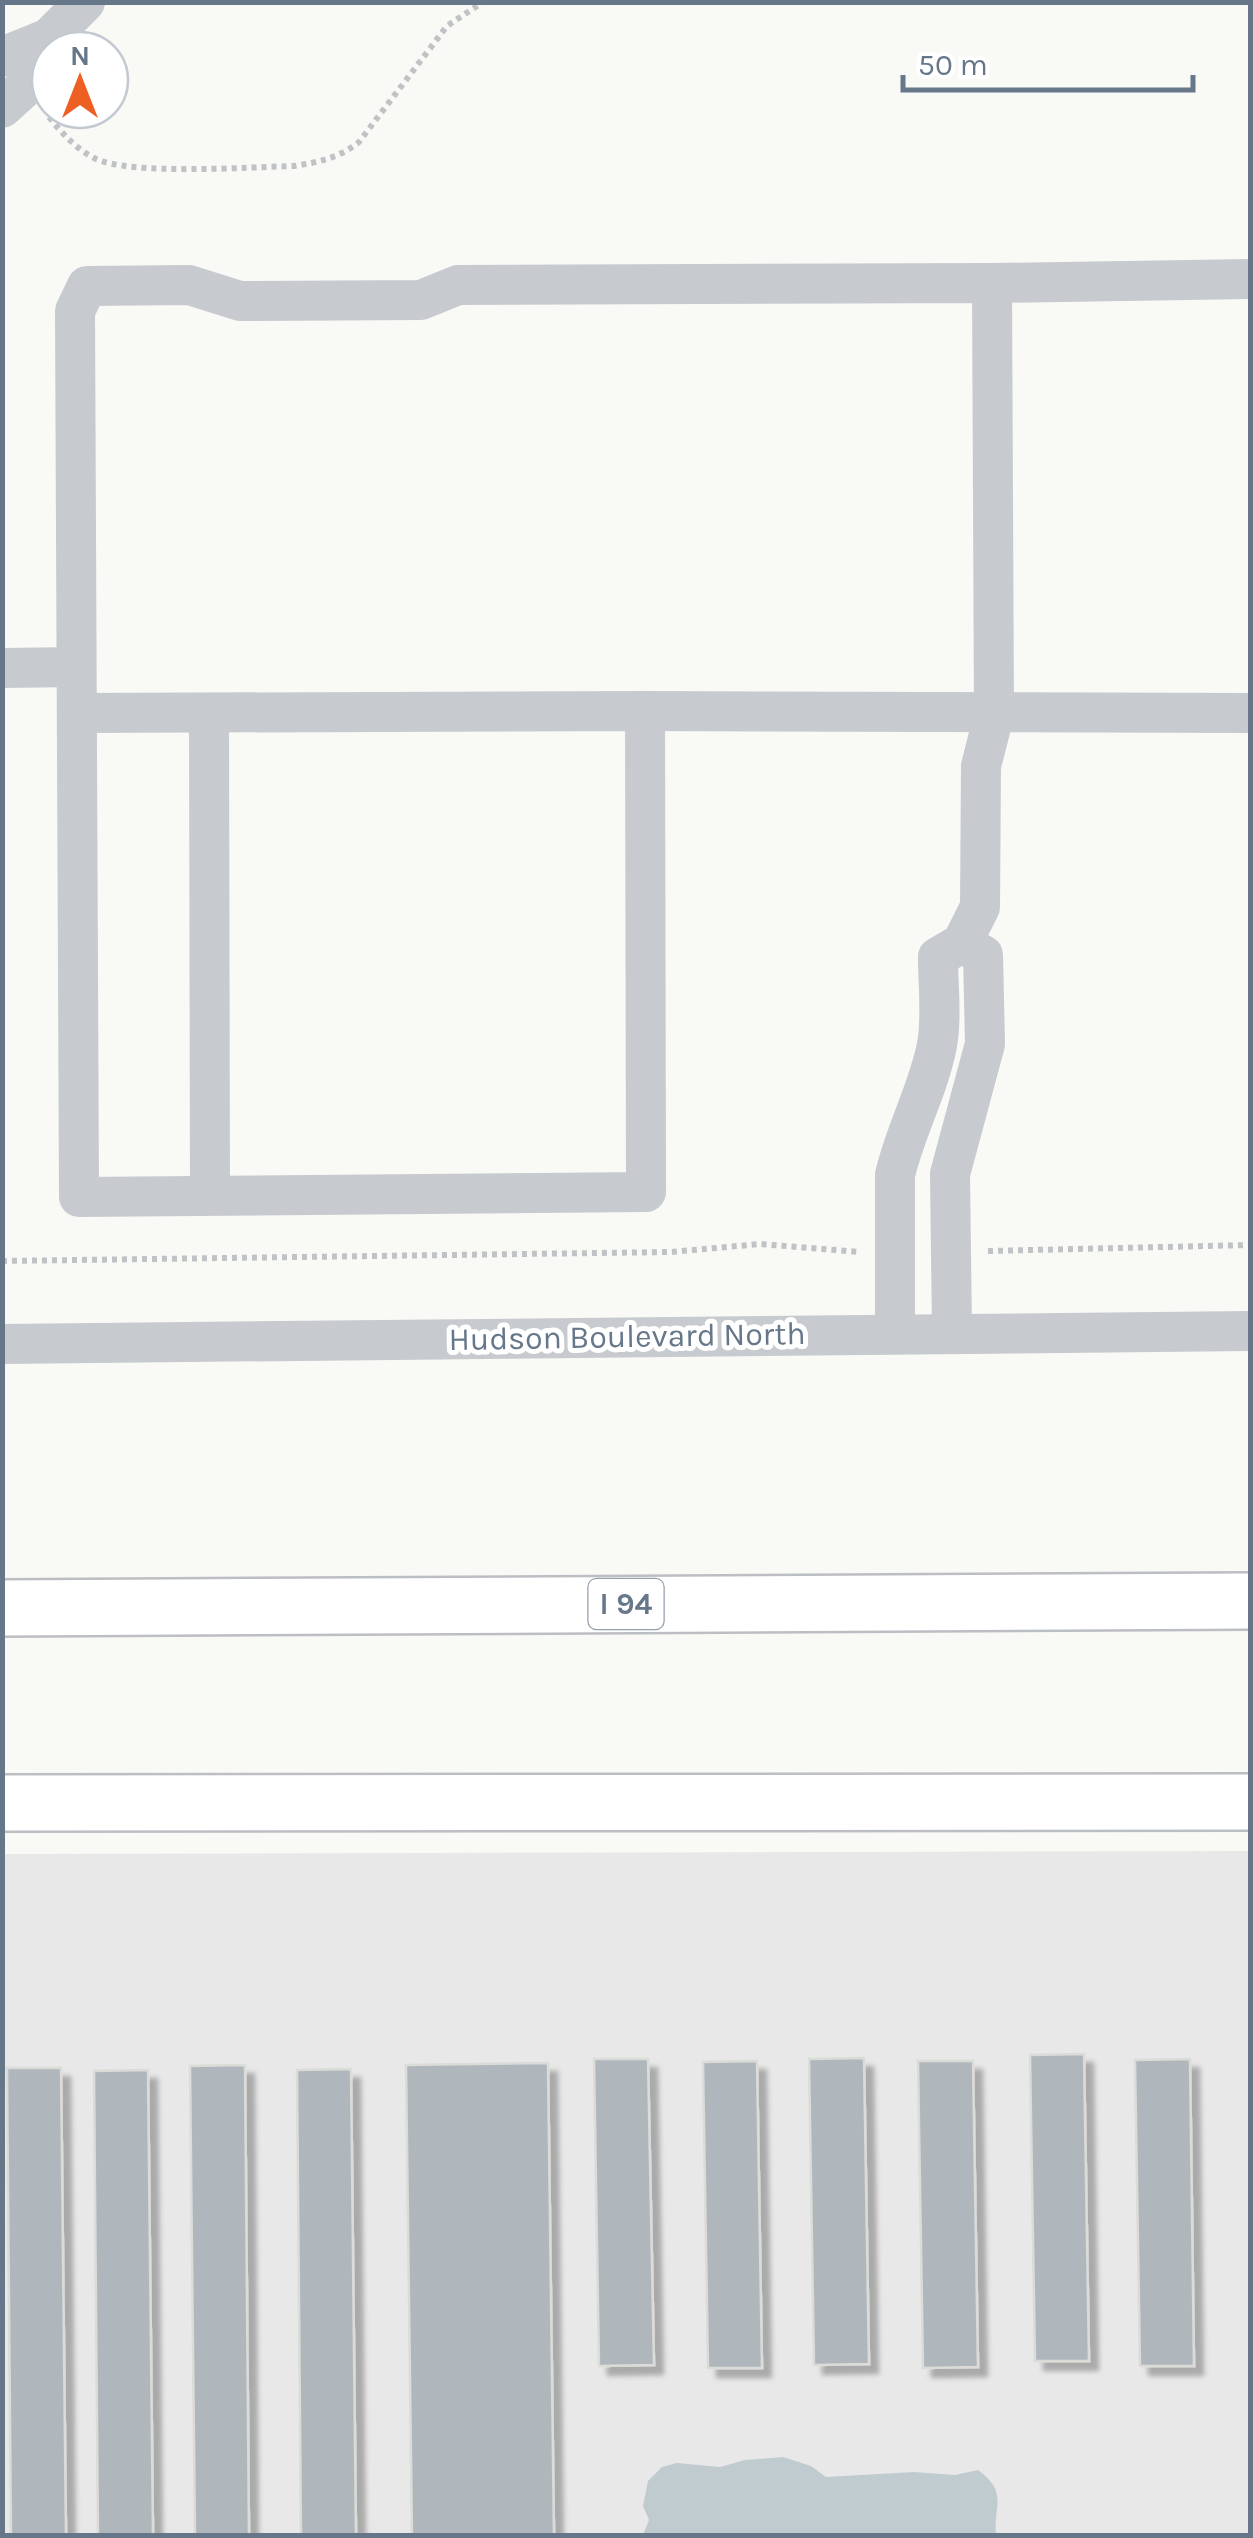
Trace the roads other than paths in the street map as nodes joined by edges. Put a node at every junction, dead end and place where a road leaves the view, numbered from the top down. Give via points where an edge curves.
1 (85, 2) edge
2 (57, 30) edge
3 (30, 46) edge
4 (2, 57) edge
5 (30, 76) edge
6 (2, 108) edge
7 (1250, 279) edge
8 (992, 282) junction
9 (76, 667) junction
10 (2, 668) edge
11 (645, 712) junction
12 (77, 713) junction
13 (209, 713) junction
14 (1250, 713) edge
15 (994, 715) junction
16 (962, 943) junction
17 (938, 1042) junction
18 (985, 1044) junction
19 (210, 1196) junction
20 (1250, 1330) edge
21 (895, 1333) junction
22 (952, 1333) junction
23 (2, 1344) edge
24 (1250, 1601) edge
25 (2, 1608) edge
26 (1250, 1802) edge
27 (2, 1803) edge

1 - 2 street
3 - 4 street
5 - 6 street
7 - 8 street
8 - 9 street via 458,284 420,300 240,301 189,284 87,286 75,311
8 - 15 street
9 - 10 street
9 - 12 street
11 - 13 street
11 - 15 street
11 - 19 street via 646,1192
12 - 13 street
12 - 19 street via 79,1197
13 - 19 street
14 - 15 street
15 - 16 street via 981,766 980,906
16 - 17 street via 938,957
16 - 18 street via 983,955
17 - 18 street
17 - 21 street via 895,1175
18 - 22 street via 950,1174
20 - 22 street, Hudson Boulevard North
21 - 22 street, Hudson Boulevard North
21 - 23 street, Hudson Boulevard North
24 - 25 highway, I 94
26 - 27 highway

